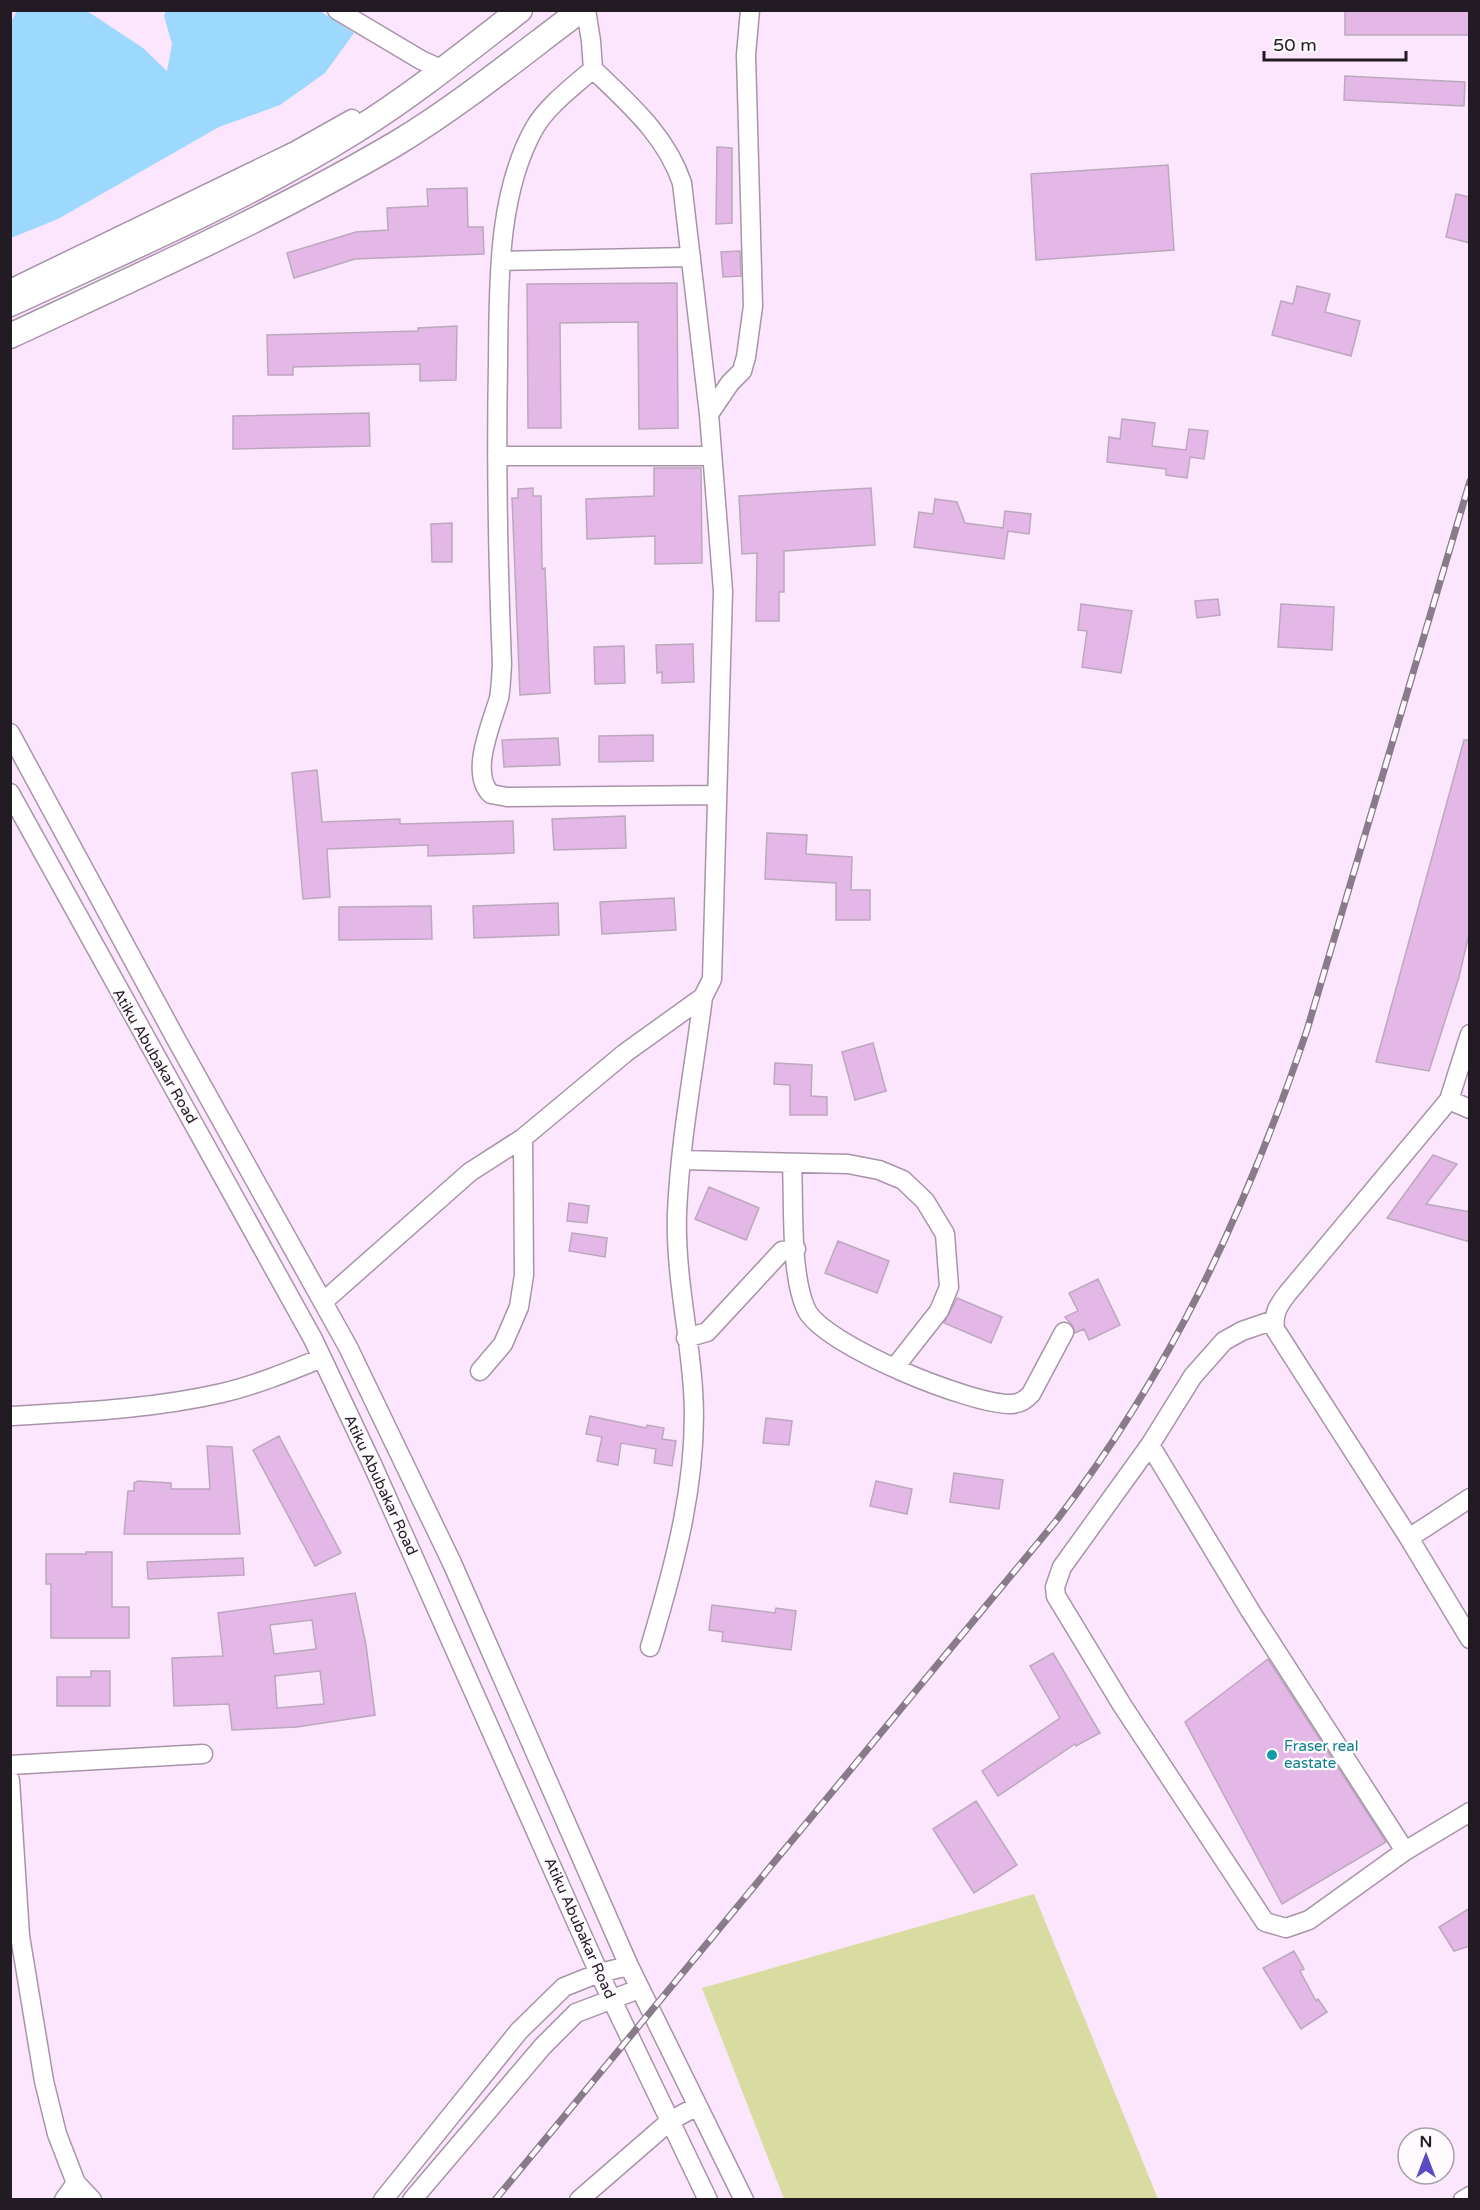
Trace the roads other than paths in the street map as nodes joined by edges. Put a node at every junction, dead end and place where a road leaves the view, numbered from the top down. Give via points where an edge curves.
1 (337, 10) edge
2 (520, 10) edge
3 (583, 10) edge
4 (750, 10) edge
5 (593, 69) junction
6 (443, 70) junction
7 (421, 87) junction
8 (691, 257) junction
9 (501, 261) junction
10 (10, 289) edge
11 (10, 304) edge
12 (10, 336) edge
13 (709, 414) junction
14 (497, 456) junction
15 (712, 456) junction
16 (10, 733) edge
17 (10, 793) edge
18 (716, 795) junction
19 (703, 997) junction
20 (1470, 1034) edge
21 (1449, 1100) junction
22 (1470, 1109) edge
23 (523, 1138) junction
24 (682, 1160) junction
25 (792, 1164) junction
26 (796, 1249) junction
27 (324, 1301) junction
28 (1274, 1320) junction
29 (1064, 1332) dead end
30 (687, 1338) junction
31 (322, 1358) junction
32 (895, 1367) junction
33 (480, 1371) dead end
34 (10, 1416) edge
35 (1150, 1445) junction
36 (1470, 1498) edge
37 (1408, 1538) junction
38 (1470, 1639) edge
39 (650, 1647) dead end
40 (203, 1754) dead end
41 (10, 1765) edge
42 (10, 1780) edge
43 (1470, 1812) edge
44 (1405, 1851) junction
45 (628, 1966) junction
46 (599, 1973) junction
47 (639, 1989) junction
48 (612, 1999) junction
49 (697, 2106) junction
50 (670, 2121) junction
51 (76, 2183) junction
52 (1470, 2196) edge
53 (64, 2199) edge
54 (92, 2199) edge
55 (382, 2199) edge
56 (412, 2199) edge
57 (579, 2199) edge
58 (708, 2199) edge
59 (744, 2199) edge
60 (1463, 2199) edge

1 - 6 street
2 - 6 main road
3 - 5 street
3 - 12 main road via 398,142 306,194
4 - 13 street via 746,55 753,306 742,371
5 - 8 street via 660,139 674,161 688,218
5 - 9 street via 536,126 517,171
6 - 7 main road
7 - 10 street via 377,104 295,151
7 - 11 main road via 287,172 185,224
8 - 9 street
8 - 13 street
9 - 14 street via 497,303
13 - 15 street
14 - 15 street
14 - 18 street via 502,665 499,696 485,742 484,786 495,796 507,797
15 - 18 street via 723,591
16 - 27 street via 176,1040
17 - 31 street, Atiku Abubakar Road
18 - 19 street via 712,979
19 - 23 street via 625,1053
19 - 24 street
20 - 21 street
21 - 22 street
21 - 28 street via 1287,1294 1275,1310
23 - 27 street via 470,1172
23 - 33 street via 524,1275 519,1307 503,1344
24 - 25 street
24 - 30 street via 677,1214 678,1270
25 - 26 street
25 - 32 street via 848,1164 903,1180 925,1201 945,1234 949,1287 939,1311
26 - 30 street via 782,1251 707,1332
26 - 32 street via 800,1288 814,1322 854,1349
27 - 45 street via 452,1563
28 - 35 street via 1224,1341 1193,1376
28 - 37 street via 1275,1329
29 - 32 street via 1024,1402 982,1400
30 - 39 street via 693,1390 693,1448 672,1574
31 - 34 street via 260,1382 181,1401
31 - 46 street, Atiku Abubakar Road
35 - 44 street via 1251,1612
35 - 44 street via 1062,1568 1055,1587 1056,1596 1122,1705 1265,1922 1286,1928 1310,1920
36 - 37 street
37 - 38 street
40 - 41 street
42 - 51 street via 28,1998 46,2092
43 - 44 street
45 - 46 street
45 - 47 street
46 - 48 street, Atiku Abubakar Road
46 - 55 street via 564,1987 519,2031
47 - 48 street
47 - 49 street
48 - 50 street, Atiku Abubakar Road
48 - 56 street via 576,2013 551,2038
49 - 50 street
49 - 59 street
50 - 57 street
50 - 58 street, Atiku Abubakar Road
51 - 53 street
51 - 54 street
52 - 60 street

